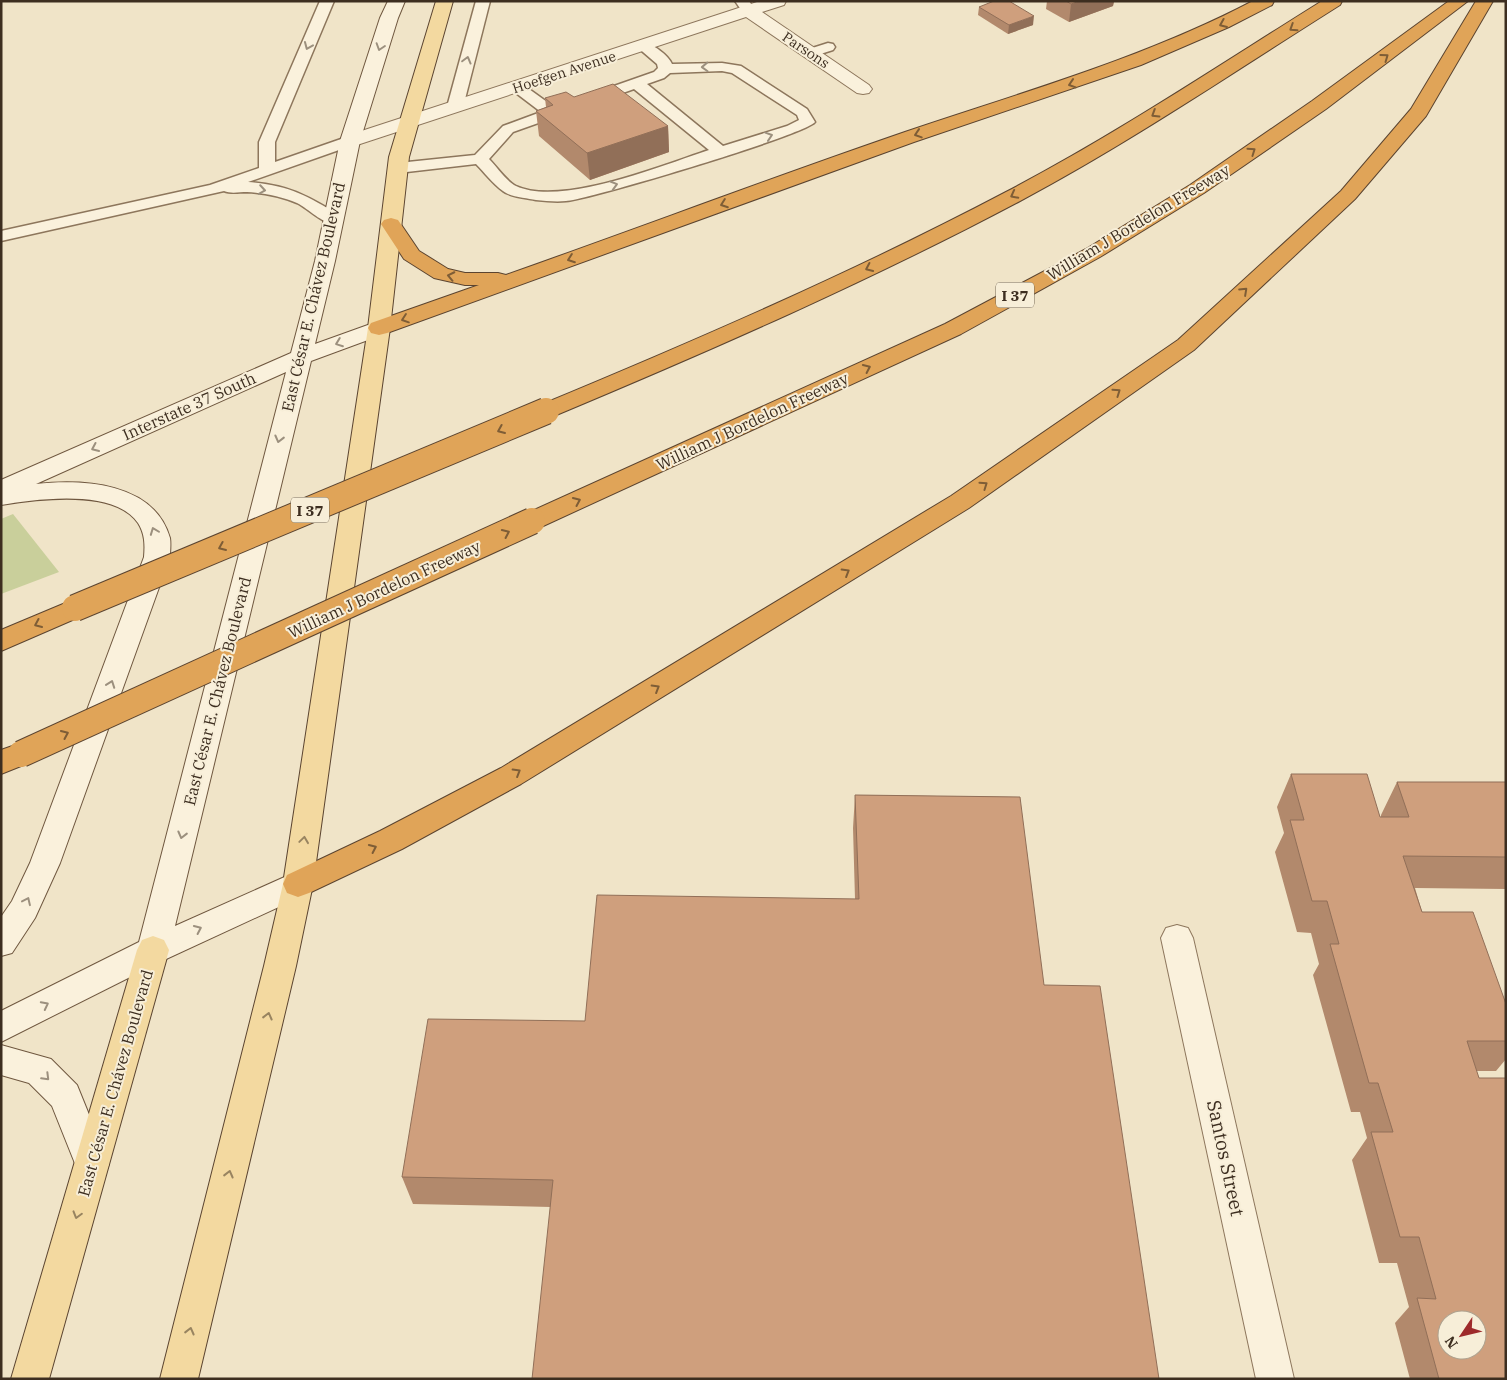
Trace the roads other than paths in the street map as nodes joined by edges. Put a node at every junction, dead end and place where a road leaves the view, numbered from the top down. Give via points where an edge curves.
1 (327, 1) edge
2 (397, 1) edge
3 (445, 1) edge
4 (483, 1) edge
5 (778, 1) edge
6 (1266, 1) edge
7 (1334, 1) edge
8 (1460, 1) edge
9 (1485, 1) edge
10 (745, 6) edge
11 (643, 46) junction
12 (828, 47) dead end
13 (811, 53) junction
14 (666, 69) junction
15 (636, 84) junction
16 (517, 87) junction
17 (863, 89) dead end
18 (455, 107) junction
19 (553, 114) junction
20 (408, 122) junction
21 (350, 141) junction
22 (721, 152) junction
23 (480, 159) junction
24 (398, 168) junction
25 (267, 170) junction
26 (214, 189) junction
27 (333, 219) junction
28 (391, 224) junction
29 (1, 236) edge
30 (517, 279) junction
31 (379, 328) junction
32 (300, 358) junction
33 (1, 490) edge
34 (1, 496) edge
35 (1, 640) edge
36 (11, 759) edge
37 (298, 884) junction
38 (1177, 938) dead end
39 (1, 942) edge
40 (153, 950) junction
41 (1, 1027) edge
42 (1, 1060) edge
43 (92, 1164) junction
44 (30, 1379) edge
45 (179, 1379) edge
46 (1275, 1379) edge

1 -> 25 lane via 267,142
2 -> 21 main road, East César E. Chávez Boulevard
3 - 20 main road
18 -> 4 lane
5 - 10 main road, Hoefgen Avenue
6 -> 30 highway via 1238,17 1110,72 909,137
7 -> 35 highway, I 37, bridge via 1110,142 1014,196 874,266 707,344
36 -> 8 highway, William J Bordelon Freeway / I 37, bridge via 953,329 1093,253 1205,184
37 -> 9 highway via 391,840 511,776 960,502 1186,345 1348,195 1419,112
10 - 11 main road, Hoefgen Avenue
10 - 13 main road, Parsons
11 - 14 lane via 664,62
11 - 16 main road, Hoefgen Avenue
12 - 13 lane
13 - 17 main road, Parsons
14 - 15 lane
22 -> 14 lane via 792,129 808,119 736,69
15 - 19 lane
15 - 22 lane
16 - 18 main road, Hoefgen Avenue
16 - 19 lane
18 - 20 main road, Hoefgen Avenue
19 - 23 lane via 508,130
20 - 21 main road, Hoefgen Avenue
20 - 24 main road
21 - 25 lane
21 - 27 main road, East César E. Chávez Boulevard
23 -> 22 lane via 510,189 537,195 567,196 612,186
23 - 24 lane
24 - 28 main road
25 - 26 lane
26 -> 27 lane via 240,186 279,192 304,201
26 - 29 lane
27 - 32 main road, East César E. Chávez Boulevard
30 -> 28 highway via 464,279 440,274 411,255
28 - 31 main road
30 -> 31 highway
31 -> 32 main road, Interstate 37 South
37 -> 31 main road
32 -> 33 main road, Interstate 37 South
32 -> 40 main road, East César E. Chávez Boulevard
39 -> 34 main road via 24,909 45,864 158,557 157,538 151,523 139,508 121,500 82,490 46,490
40 -> 37 main road
45 -> 37 main road
38 - 46 main road, Santos Street
41 -> 40 main road
40 - 43 main road, East César E. Chávez Boulevard
42 -> 43 main road via 39,1070 65,1096
43 -> 44 main road, East César E. Chávez Boulevard

